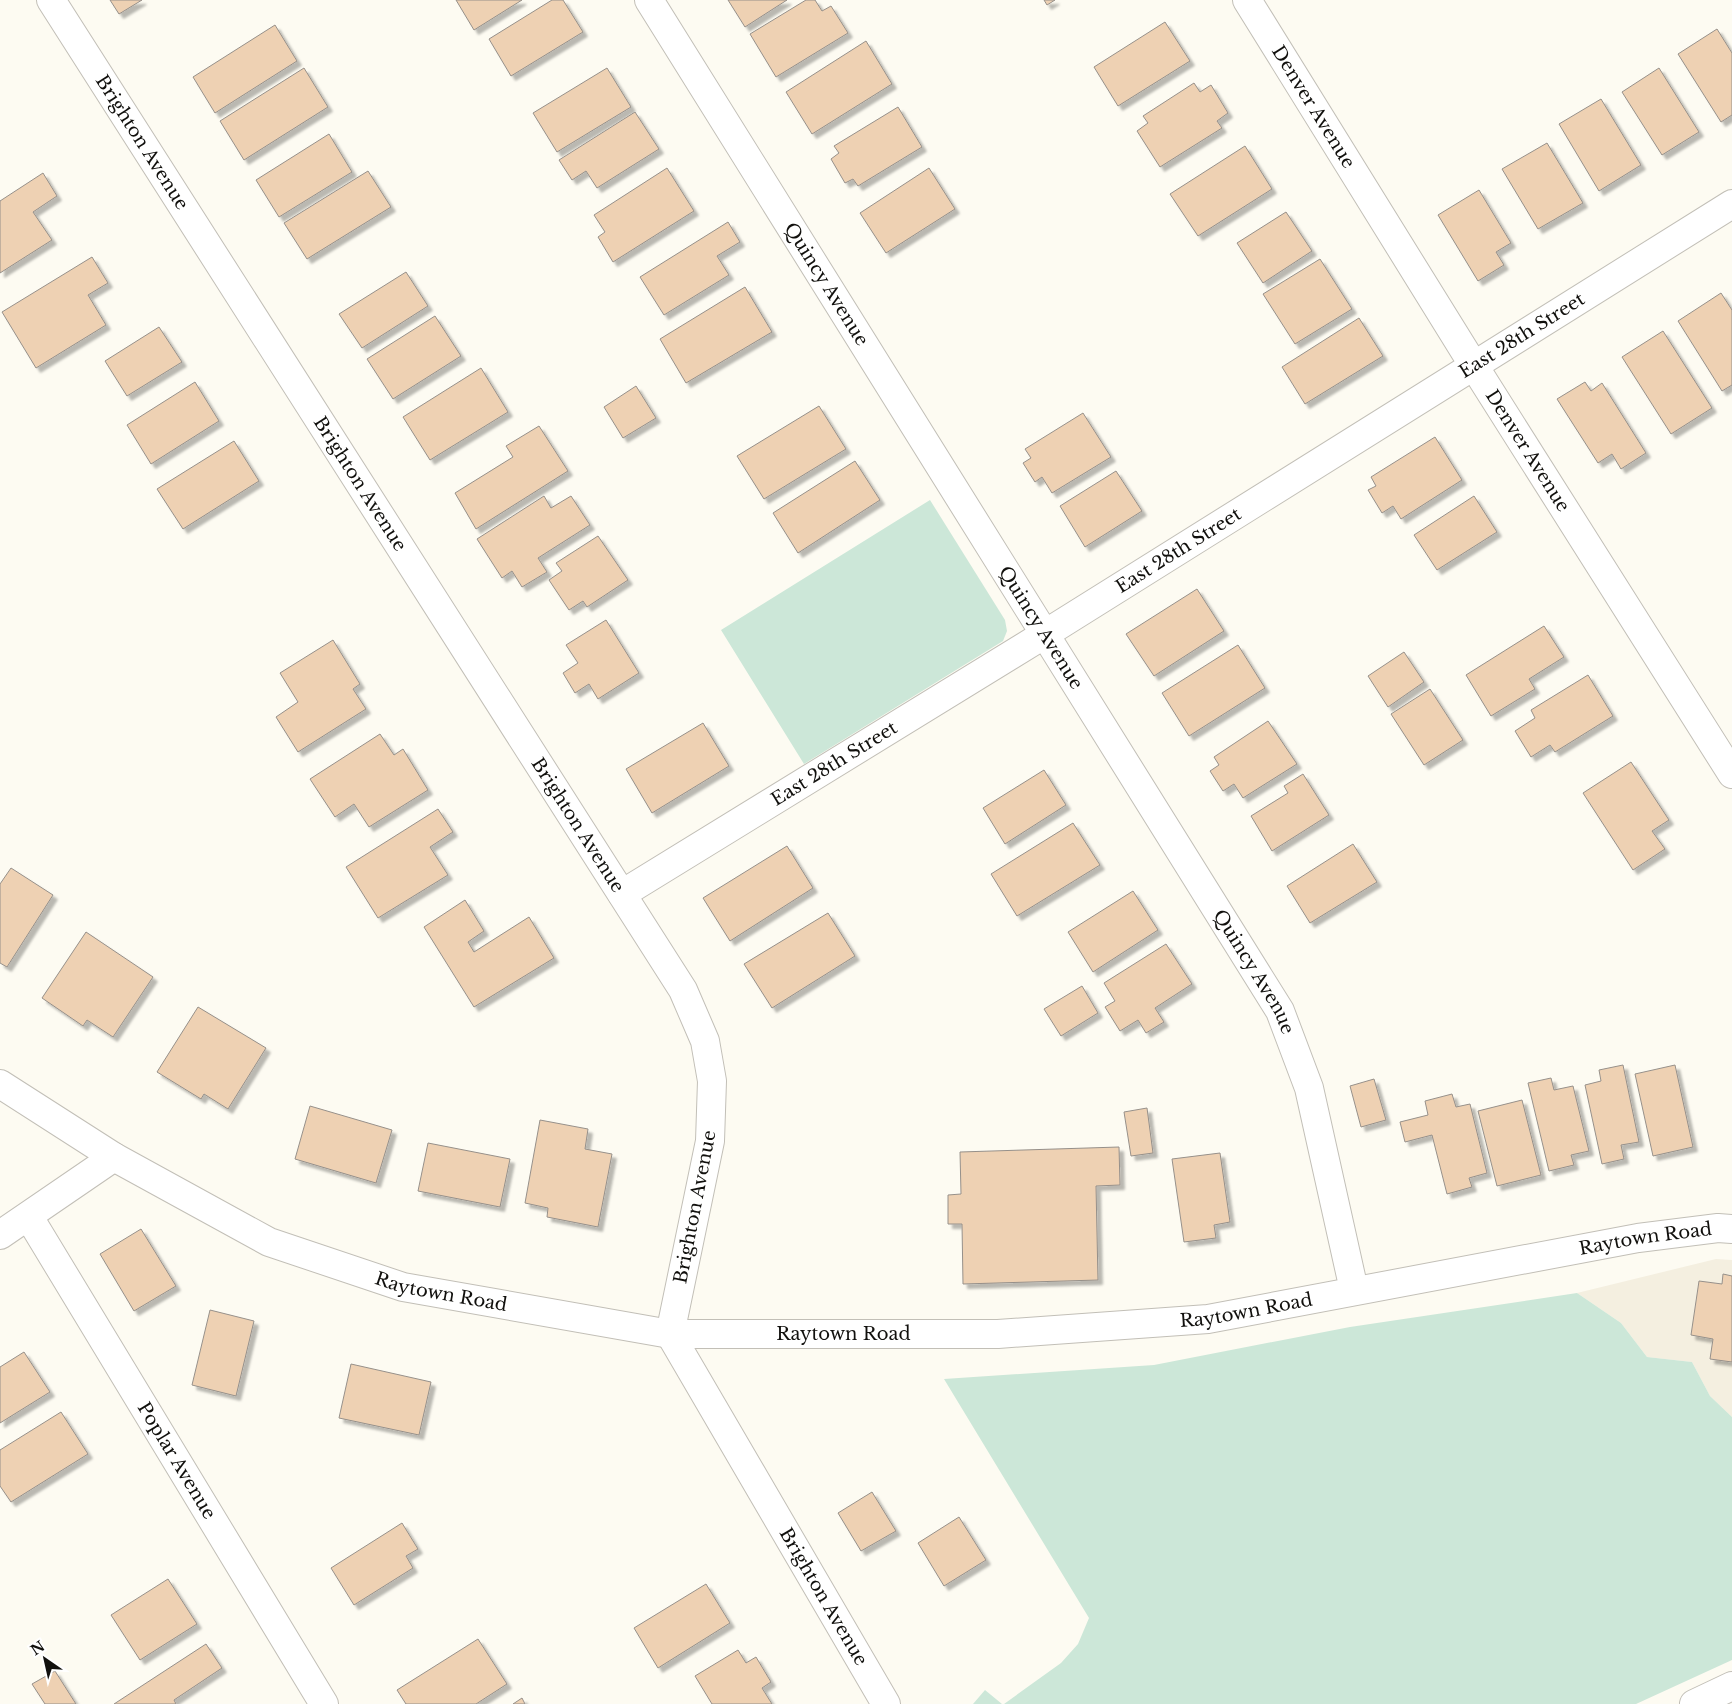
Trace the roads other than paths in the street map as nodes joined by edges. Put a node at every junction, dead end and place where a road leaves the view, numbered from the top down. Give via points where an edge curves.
1 (51, 0) edge
2 (649, 0) edge
3 (1248, 0) edge
4 (1732, 204) edge
5 (1474, 366) junction
6 (1045, 634) junction
7 (1732, 774) edge
8 (622, 894) junction
9 (0, 1084) edge
10 (114, 1157) junction
11 (29, 1217) junction
12 (1732, 1229) edge
13 (0, 1235) edge
14 (1354, 1290) junction
15 (670, 1334) junction
16 (1732, 1686) edge
17 (324, 1704) edge
18 (886, 1704) edge
19 (1694, 1704) edge

1 - 8 main road, Brighton Avenue
2 - 6 main road, Quincy Avenue
3 - 5 main road, Denver Avenue
4 - 5 main road, East 28th Street
5 - 6 main road, East 28th Street
5 - 7 main road, Denver Avenue
6 - 8 main road, East 28th Street
6 - 14 main road, Quincy Avenue via 1280,1011 1309,1088
8 - 15 main road, Brighton Avenue via 683,990 705,1041 712,1081 710,1141
9 - 10 main road, Raytown Road
10 - 11 main road
10 - 15 main road, Raytown Road via 269,1242 403,1287
11 - 13 main road
11 - 17 main road, Poplar Avenue
12 - 14 main road, Raytown Road via 1638,1238
14 - 15 main road, Raytown Road via 1208,1319 998,1334
15 - 18 main road, Brighton Avenue
16 - 19 main road

